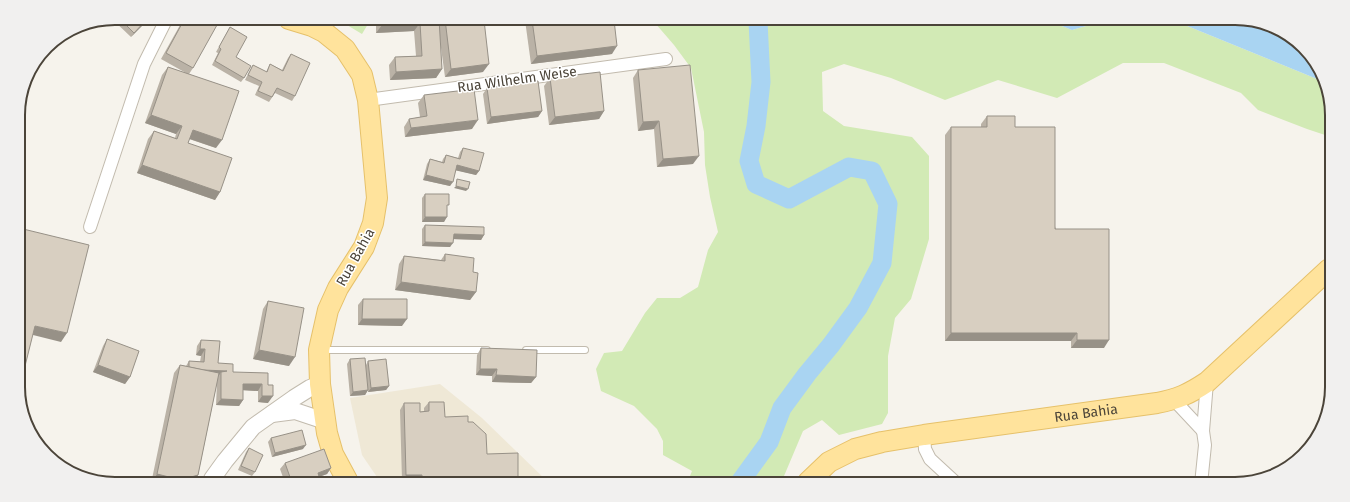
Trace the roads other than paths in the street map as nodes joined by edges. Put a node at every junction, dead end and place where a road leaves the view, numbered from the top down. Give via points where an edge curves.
1 (164, 25) edge
2 (309, 25) edge
3 (666, 59) dead end
4 (368, 100) junction
5 (90, 227) dead end
6 (1325, 273) edge
7 (319, 350) junction
8 (491, 350) edge
9 (522, 350) edge
10 (585, 350) dead end
11 (1207, 382) junction
12 (320, 384) junction
13 (1174, 400) junction
14 (294, 404) junction
15 (325, 421) junction
16 (1203, 431) junction
17 (924, 435) junction
18 (213, 477) edge
19 (345, 477) edge
20 (813, 477) edge
21 (950, 477) edge
22 (1202, 477) edge

1 - 5 street via 144,64
2 - 4 main road, Rua Bahia via 324,32 345,49 362,75
3 - 4 street, Rua Wilhelm Weise
4 - 7 main road, Rua Bahia via 377,198 374,223 364,247 338,288 328,310
6 - 11 main road, Rua Bahia
7 - 8 lane
7 - 12 main road, Rua Bahia
9 - 10 lane
11 - 13 main road, Rua Bahia
11 - 16 street
12 - 14 street via 310,388
12 - 15 main road, Rua Bahia
13 - 16 street
13 - 17 main road, Rua Bahia
14 - 15 street
14 - 18 street via 271,414 253,427
15 - 19 main road, Rua Bahia via 333,454
16 - 22 street via 1205,445
17 - 20 main road, Rua Bahia via 855,449 829,462
17 - 21 street via 925,449 930,459

